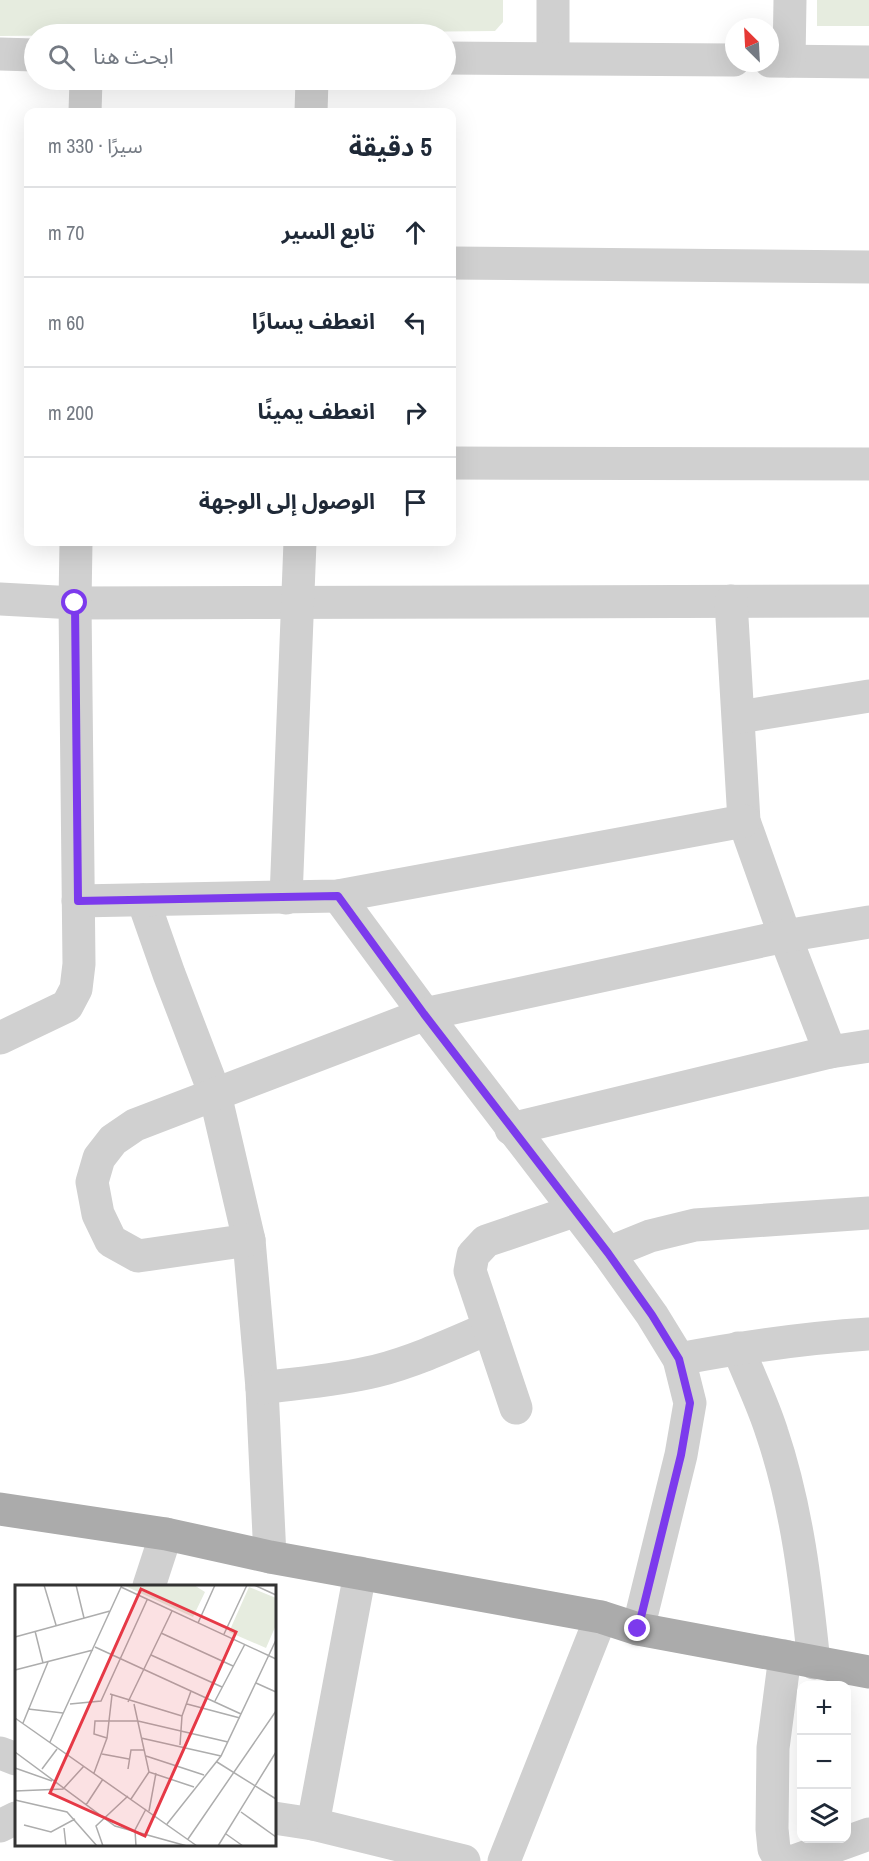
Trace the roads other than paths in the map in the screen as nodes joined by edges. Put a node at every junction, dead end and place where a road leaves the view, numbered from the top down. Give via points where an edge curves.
1 (553, 0) edge
2 (790, 0) edge
3 (0, 54) edge
4 (24, 55) edge
5 (456, 58) edge
6 (553, 58) junction
7 (725, 60) edge
8 (780, 61) edge
9 (869, 62) edge
10 (86, 90) edge
11 (312, 90) edge
12 (85, 108) edge
13 (311, 108) edge
14 (456, 263) edge
15 (869, 267) edge
16 (456, 463) edge
17 (869, 464) edge
18 (76, 546) edge
19 (300, 546) edge
20 (0, 599) edge
21 (731, 601) junction
22 (869, 601) edge
23 (298, 602) junction
24 (75, 603) junction
25 (869, 696) edge
26 (739, 717) junction
27 (744, 821) junction
28 (338, 896) junction
29 (286, 898) junction
30 (143, 900) junction
31 (78, 901) junction
32 (869, 922) edge
33 (785, 936) junction
34 (424, 1014) junction
35 (0, 1038) edge
36 (869, 1046) edge
37 (830, 1052) junction
38 (215, 1094) junction
39 (511, 1129) junction
40 (574, 1210) junction
41 (869, 1213) edge
42 (249, 1240) junction
43 (608, 1253) junction
44 (489, 1328) junction
45 (869, 1334) edge
46 (738, 1348) junction
47 (679, 1359) junction
48 (262, 1388) junction
49 (516, 1408) dead end
50 (0, 1509) edge
51 (166, 1534) junction
52 (270, 1557) junction
53 (360, 1573) junction
54 (150, 1585) edge
55 (601, 1617) junction
56 (638, 1629) junction
57 (799, 1659) junction
58 (869, 1672) edge
59 (15, 1818) edge
60 (276, 1818) edge
61 (313, 1824) junction
62 (0, 1826) edge
63 (869, 1834) edge
64 (464, 1861) edge
65 (504, 1861) edge
66 (781, 1861) edge
67 (794, 1861) edge

1 - 6 street
2 - 8 street
3 - 4 street
5 - 6 street
6 - 7 street
8 - 9 street
10 - 12 street
11 - 13 street
14 - 15 street
16 - 17 street
18 - 24 street
19 - 23 street
20 - 24 street
21 - 22 street
21 - 23 street
21 - 26 street
23 - 24 street
23 - 29 street
24 - 31 street
25 - 26 street
26 - 27 street
27 - 28 street
27 - 33 street
28 - 29 street
28 - 34 street
29 - 30 street
30 - 31 street
30 - 38 street
31 - 35 street via 79,964 76,989 68,1006
32 - 33 street
33 - 34 street
33 - 37 street
34 - 38 street
34 - 39 street
36 - 37 street
37 - 39 street
38 - 42 street
38 - 42 street via 135,1125 113,1140 99,1158 92,1182 98,1214 111,1241 138,1256
39 - 40 street
40 - 43 street
40 - 44 street via 486,1240 473,1255 470,1271
41 - 43 street via 694,1225 650,1236
42 - 48 street
43 - 47 street
44 - 48 street via 377,1371
44 - 49 street
45 - 46 street
46 - 47 street
46 - 57 street via 772,1432 788,1489 806,1586
47 - 56 street via 690,1403
48 - 52 street
50 - 51 main road
51 - 52 main road
51 - 54 street
52 - 53 main road
53 - 55 main road
53 - 61 street
55 - 56 main road
55 - 65 street
56 - 57 main road
57 - 58 main road
57 - 66 street via 773,1748 772,1829 774,1849
59 - 62 street
60 - 61 street
61 - 64 street
63 - 67 street

